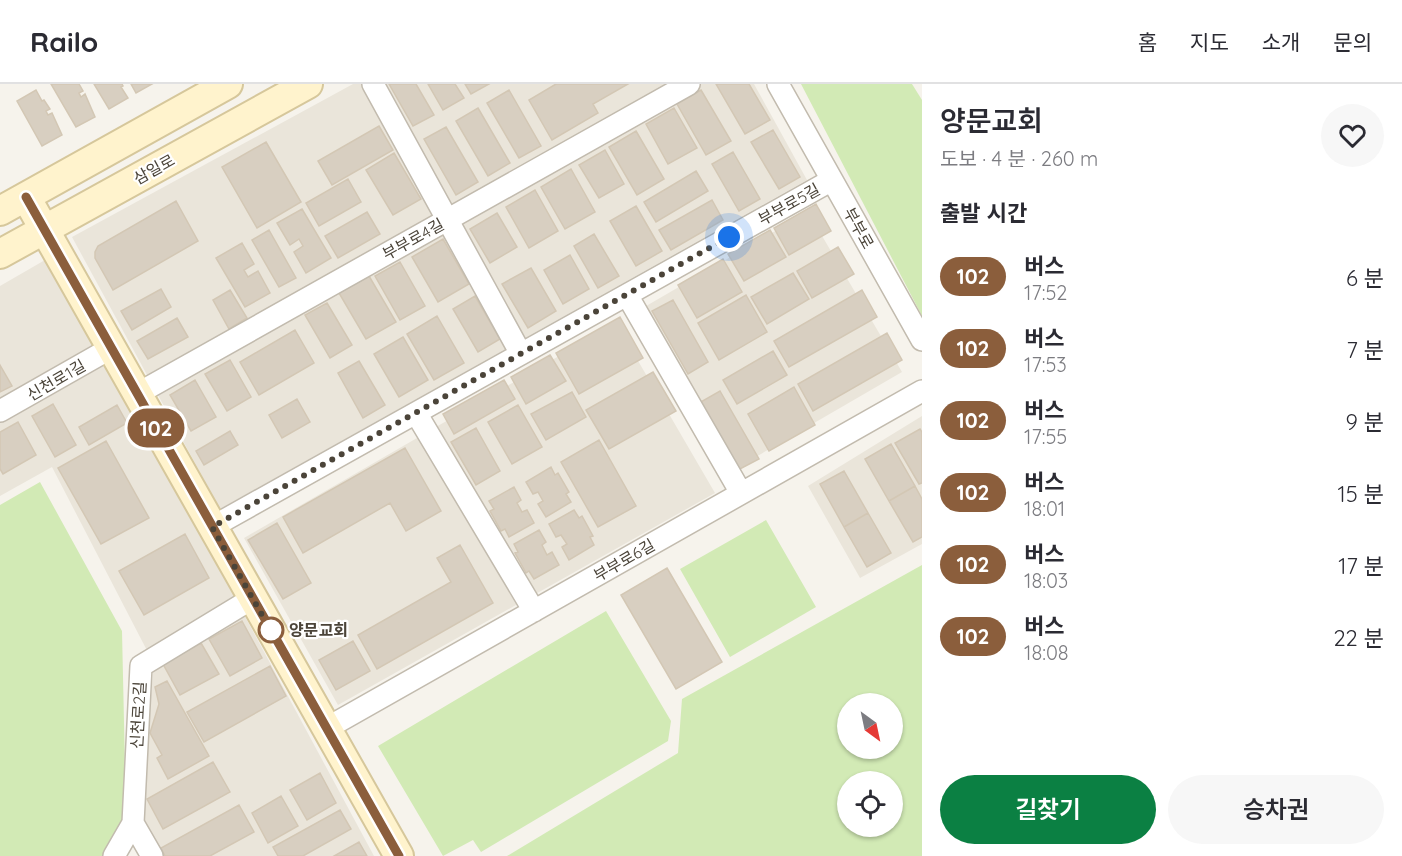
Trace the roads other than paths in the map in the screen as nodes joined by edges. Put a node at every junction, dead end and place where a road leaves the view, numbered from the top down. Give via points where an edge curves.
1 (228, 84) edge
2 (308, 84) edge
3 (373, 84) edge
4 (689, 84) edge
5 (778, 84) edge
6 (832, 180) junction
7 (26, 197) junction
8 (0, 211) edge
9 (448, 220) junction
10 (44, 230) junction
11 (0, 254) edge
12 (627, 295) junction
13 (922, 340) edge
14 (111, 348) junction
15 (521, 354) junction
16 (922, 391) edge
17 (137, 394) junction
18 (0, 411) edge
19 (416, 413) junction
20 (741, 494) junction
21 (212, 527) junction
22 (253, 598) junction
23 (534, 611) junction
24 (327, 728) junction
25 (133, 823) junction
26 (114, 856) edge
27 (152, 856) edge
28 (399, 856) edge

1 - 7 street
2 - 10 street, 삼일로
3 - 9 street
4 - 9 street, 부부로4길
5 - 6 street, 부부로
6 - 12 street, 부부로5길
6 - 13 street, 부부로
7 - 8 street
7 - 10 street
9 - 15 street
9 - 17 street, 부부로4길
10 - 11 street, 삼일로
10 - 14 street
12 - 15 street, 부부로5길
12 - 20 street
14 - 17 street
14 - 18 street, 신천로1길
15 - 19 street, 부부로5길
16 - 20 street, 부부로6길
17 - 21 street
19 - 21 street, 부부로5길
19 - 23 street
20 - 23 street, 부부로6길
21 - 22 street
22 - 24 street
22 - 25 street, 신천로2길 via 141,666
23 - 24 street, 부부로6길
24 - 28 street
25 - 26 street, 신천로2길
25 - 27 street

